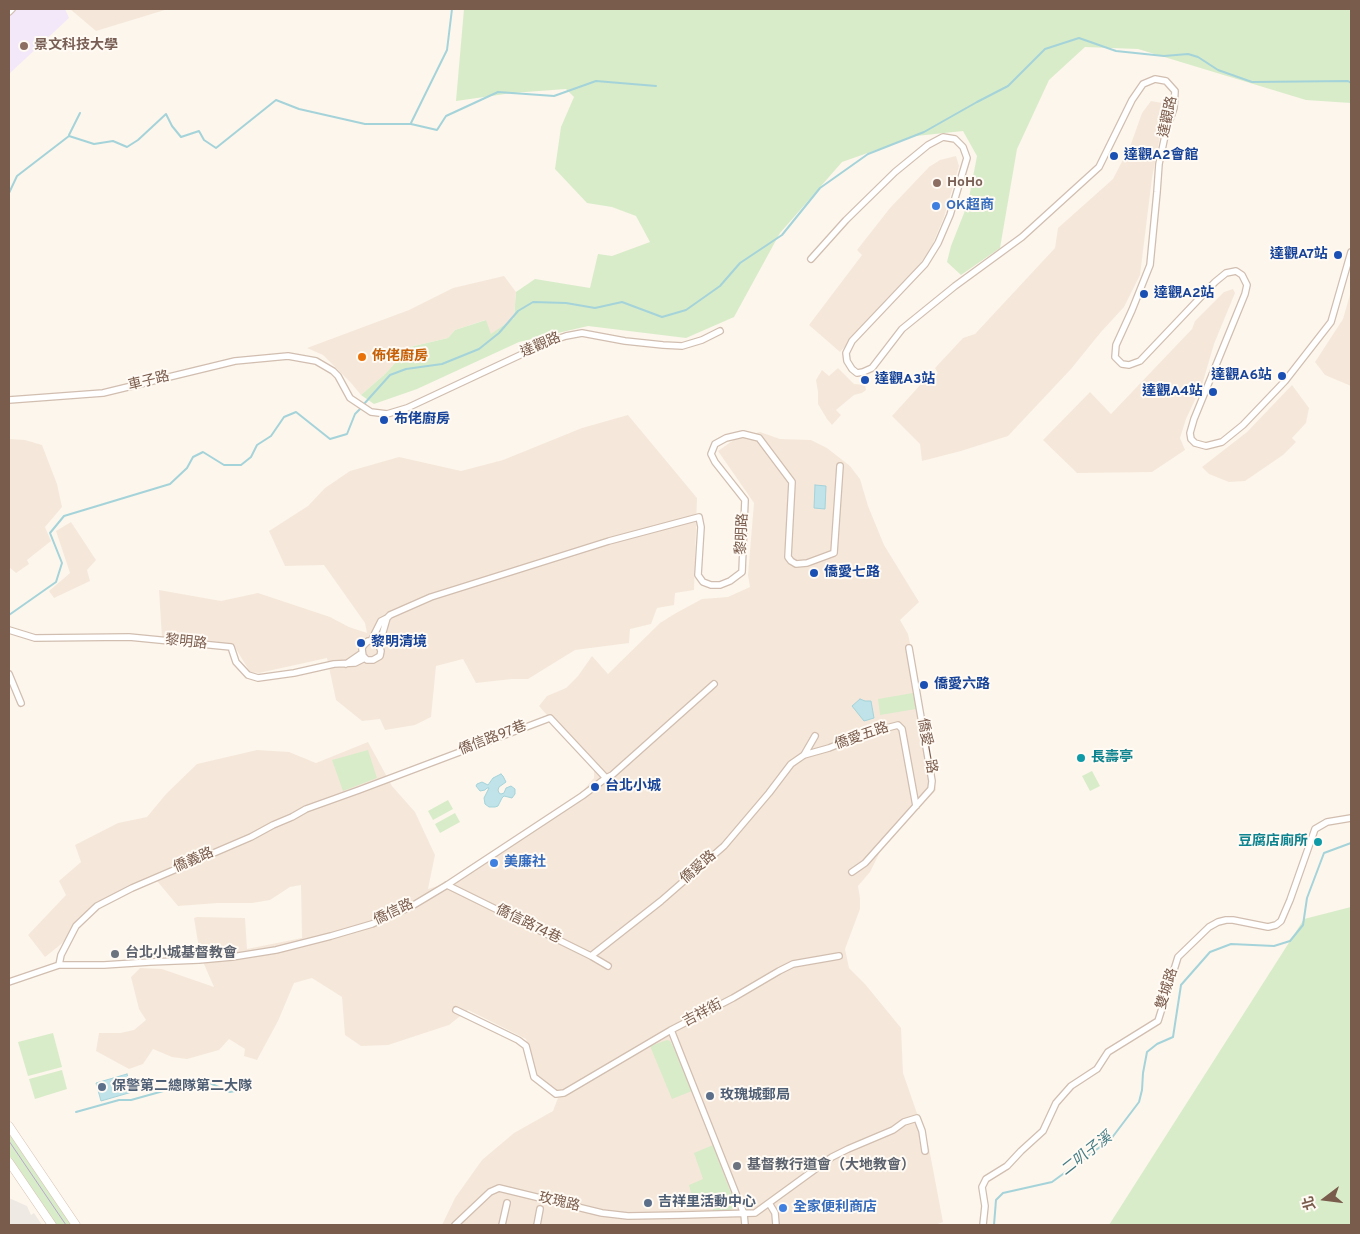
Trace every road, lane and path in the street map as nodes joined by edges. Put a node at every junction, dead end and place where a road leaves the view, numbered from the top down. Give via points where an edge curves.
1 (12, 9) edge
2 (9, 12) edge
3 (1351, 252) edge
4 (811, 259) dead end
5 (720, 332) dead end
6 (350, 398) joint
7 (9, 400) edge
8 (840, 466) dead end
9 (387, 618) junction
10 (9, 630) edge
11 (371, 640) junction
12 (378, 643) junction
13 (909, 648) dead end
14 (363, 656) junction
15 (9, 674) edge
16 (714, 684) dead end
17 (21, 703) dead end
18 (815, 736) dead end
19 (804, 756) junction
20 (606, 778) junction
21 (359, 790) joint
22 (916, 806) junction
23 (1351, 818) edge
24 (852, 872) dead end
25 (448, 886) junction
26 (591, 956) junction
27 (839, 956) dead end
28 (59, 966) junction
29 (608, 966) dead end
30 (9, 982) edge
31 (456, 1010) dead end
32 (671, 1030) junction
33 (9, 1126) edge
34 (925, 1151) dead end
35 (9, 1162) edge
36 (507, 1203) dead end
37 (769, 1203) junction
38 (540, 1209) dead end
39 (744, 1214) junction
40 (52, 1225) edge
41 (76, 1225) edge
42 (455, 1225) edge
43 (502, 1225) edge
44 (537, 1225) edge
45 (745, 1225) edge
46 (776, 1225) edge
47 (983, 1225) edge

1 - 2 street
3 - 4 street, 達觀路 via 1331,322 1285,381 1243,425 1222,442 1206,446 1195,443 1190,432 1245,294 1247,285 1242,275 1236,271 1226,273 1215,282 1140,361 1122,364 1115,356 1116,345 1150,265 1158,164 1174,108 1175,91 1166,81 1155,79 1143,84 1098,168 1022,237 902,329 872,368 864,372 857,373 852,369 846,353 852,340 925,264 938,243 967,158 963,147 955,138 943,137 928,145 874,192
5 - 6 street, 達觀路 via 682,346 582,334 566,336 387,414 371,412
6 - 7 street, 車子路 via 332,371 316,361 288,356 235,360 103,392
8 - 9 street, 黎明路 via 834,553 807,563 796,564 788,557 792,482 758,438 743,434 715,444 711,454 745,500 742,572 730,581 711,585 698,575 699,517 609,541 431,598
9 - 11 street, 黎明路 via 381,621
9 - 12 street, 黎明路
10 - 14 street, 黎明路 via 35,638 129,637 231,647 236,662 248,675 258,678 346,664
11 - 12 street
11 - 14 street, 黎明路 via 363,646
12 - 14 street, 黎明路 via 382,651 378,658 370,660
13 - 22 street, 僑愛一路 via 932,781 931,789
15 - 17 street
16 - 20 street, 僑信路
18 - 19 street
19 - 22 street, 僑愛五路 via 898,725 902,729
19 - 26 street, 僑愛路 via 791,764 724,846
20 - 21 street, 僑信路97巷 via 550,718
20 - 25 street, 僑信路
21 - 28 street, 僑義路 via 306,809 97,906 76,926
22 - 24 street, 僑愛一路 via 865,863
23 - 47 street, 雙城路 via 1327,822 1315,829 1290,900 1276,925 1268,927 1233,920 1218,922 1178,956 1158,1021 1108,1052 1097,1070 1071,1086 1056,1103 1043,1131 1007,1166 986,1179 982,1187
25 - 26 street, 僑信路74巷
25 - 28 street, 僑信路 via 372,924 276,950 198,960
26 - 29 street, 僑信路74巷
27 - 32 street, 吉祥街 via 793,964
28 - 30 street, 僑信路
31 - 32 street, 吉祥街 via 526,1046 534,1077 556,1094 573,1088
32 - 39 street
33 - 41 street
34 - 37 street, 玫瑰路 via 917,1118 904,1122 832,1157
35 - 40 street
36 - 43 street
37 - 39 street, 玫瑰路 via 755,1213
37 - 46 street
38 - 44 street
39 - 42 street, 玫瑰路 via 628,1216 602,1213 499,1188 490,1192
39 - 45 street

